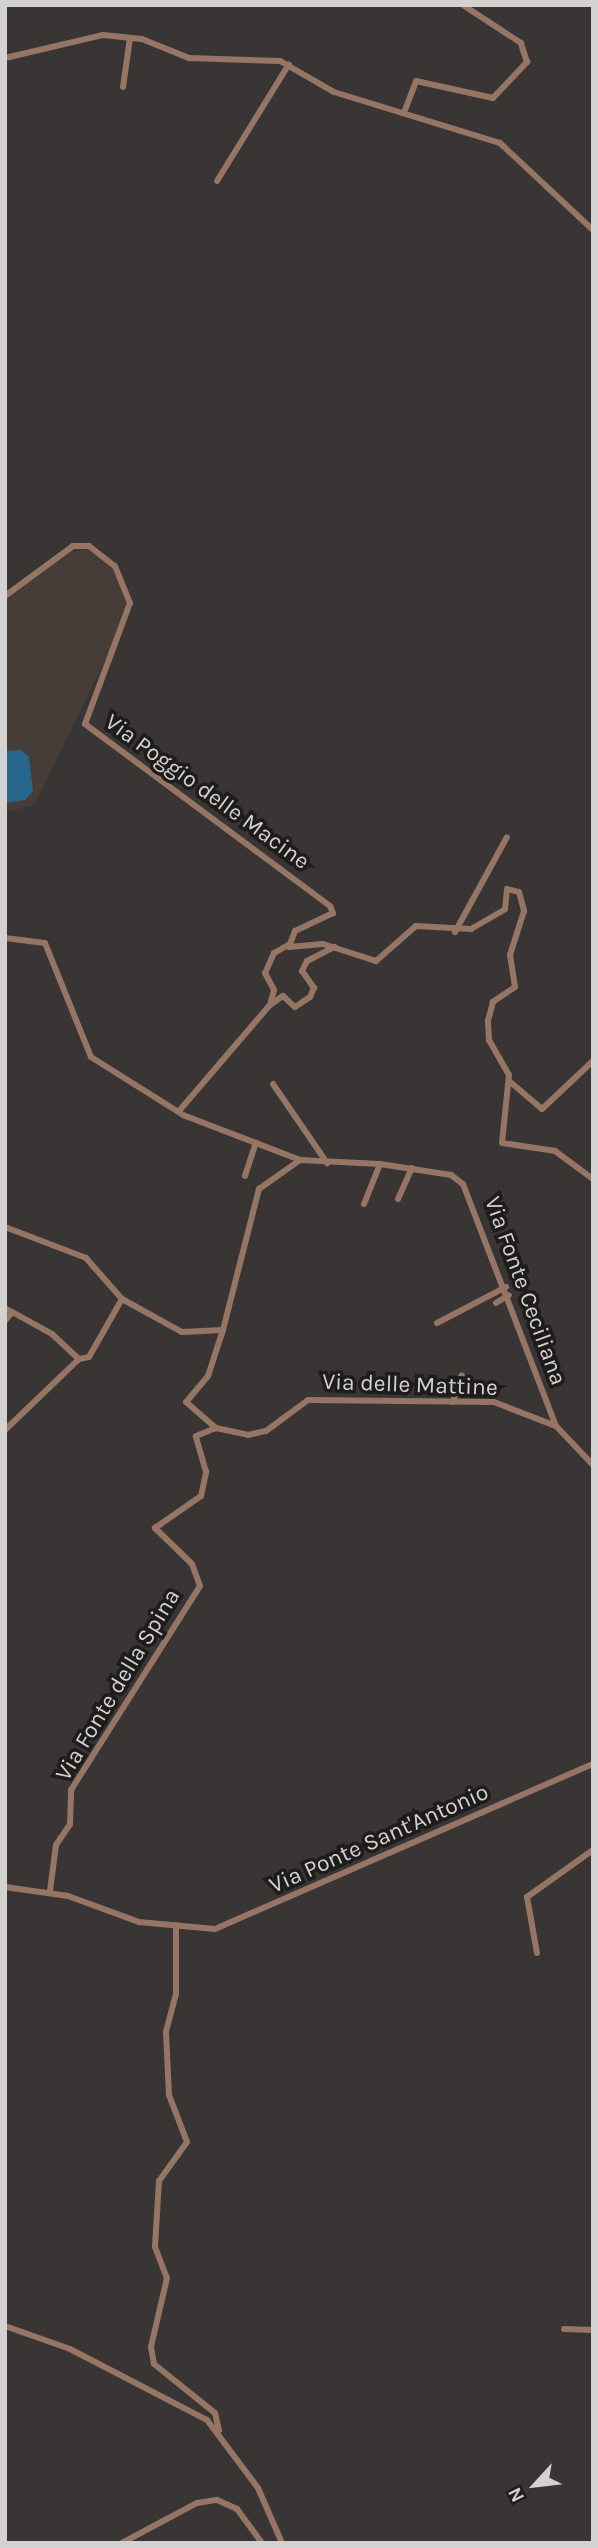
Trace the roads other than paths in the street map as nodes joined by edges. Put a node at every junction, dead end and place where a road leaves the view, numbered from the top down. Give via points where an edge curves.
1 (463, 5) edge
2 (130, 38) junction
3 (5, 58) edge
4 (289, 64) junction
5 (123, 88) dead end
6 (405, 110) junction
7 (217, 181) dead end
8 (593, 230) edge
9 (5, 596) edge
10 (507, 837) dead end
11 (455, 932) junction
12 (5, 938) edge
13 (288, 945) junction
14 (337, 946) junction
15 (270, 1005) junction
16 (593, 1060) edge
17 (509, 1082) junction
18 (272, 1084) dead end
19 (179, 1111) junction
20 (256, 1143) junction
21 (300, 1160) junction
22 (327, 1163) junction
23 (380, 1164) junction
24 (412, 1168) junction
25 (246, 1176) dead end
26 (593, 1178) edge
27 (398, 1199) dead end
28 (364, 1204) dead end
29 (5, 1227) edge
30 (506, 1287) junction
31 (509, 1295) junction
32 (122, 1299) junction
33 (496, 1303) dead end
34 (8, 1310) edge
35 (5, 1321) edge
36 (437, 1323) dead end
37 (223, 1330) junction
38 (79, 1359) junction
39 (462, 1375) dead end
40 (453, 1402) junction
41 (556, 1426) junction
42 (216, 1428) junction
43 (5, 1430) edge
44 (593, 1465) edge
45 (593, 1764) edge
46 (593, 1850) edge
47 (5, 1887) edge
48 (50, 1891) junction
49 (176, 1924) junction
50 (537, 1952) dead end
51 (5, 2326) edge
52 (564, 2329) dead end
53 (593, 2330) edge
54 (219, 2431) junction
55 (122, 2543) edge
56 (262, 2543) edge
57 (282, 2543) edge

1 - 6 street via 521,43 527,62 493,99 416,80
2 - 3 street via 88,37
2 - 4 street via 189,58
2 - 5 street
4 - 6 street via 334,92
4 - 7 street
6 - 8 street via 500,143
9 - 13 street, Via Poggio delle Macine via 74,546 89,546 115,566 130,603 85,724 330,906 333,913 304,925
10 - 11 street
11 - 14 street via 421,924 372,961
11 - 17 street via 501,913 507,889 519,892 524,911 510,955 515,986 493,1002 488,1021 489,1040
12 - 19 street, Via Fonte Ceciliana via 45,943 91,1057
13 - 14 street
13 - 15 street, Via Poggio delle Macine via 274,953 265,973 274,990
14 - 15 street via 307,961 302,971 314,988 310,997 295,1007 283,996
15 - 19 street
16 - 17 street via 542,1109
17 - 26 street via 504,1146 555,1151
18 - 22 street
19 - 20 street, Via Fonte Ceciliana
20 - 21 street, Via Fonte Ceciliana
20 - 25 street
21 - 22 street, Via Fonte Ceciliana
21 - 37 street via 259,1189
22 - 23 street, Via Fonte Ceciliana
23 - 24 street, Via Fonte Ceciliana
23 - 28 street
24 - 27 street
24 - 30 street, Via Fonte Ceciliana via 451,1174 472,1195
29 - 32 street via 86,1258
30 - 31 street, Via Fonte Ceciliana
30 - 36 street
31 - 33 street
31 - 41 street, Via Fonte Ceciliana
32 - 37 street via 183,1332
32 - 38 street via 89,1357
34 - 35 street
34 - 38 street via 52,1334
37 - 42 street via 208,1376 186,1402
38 - 43 street
39 - 40 street
40 - 41 street, Via delle Mattine via 494,1402
40 - 42 street, Via delle Mattine via 308,1400 266,1431 248,1435
41 - 44 street, Via delle Mattine
42 - 48 street, Via Fonte della Spina via 196,1436 206,1472 201,1496 155,1528 192,1564 200,1586 71,1790 70,1824 56,1845
45 - 49 street, Via Ponte Sant'Antonio via 342,1878 288,1895 246,1920 215,1929
46 - 50 street via 527,1897
47 - 48 street
48 - 49 street, Via Ponte Sant'Antonio via 139,1922
49 - 54 street via 167,2044 169,2095 187,2142 159,2181 156,2248 167,2278 151,2347 154,2364 215,2413
51 - 54 street via 70,2349
52 - 53 street
54 - 57 street via 258,2488
55 - 56 street via 197,2503 216,2500 237,2509

